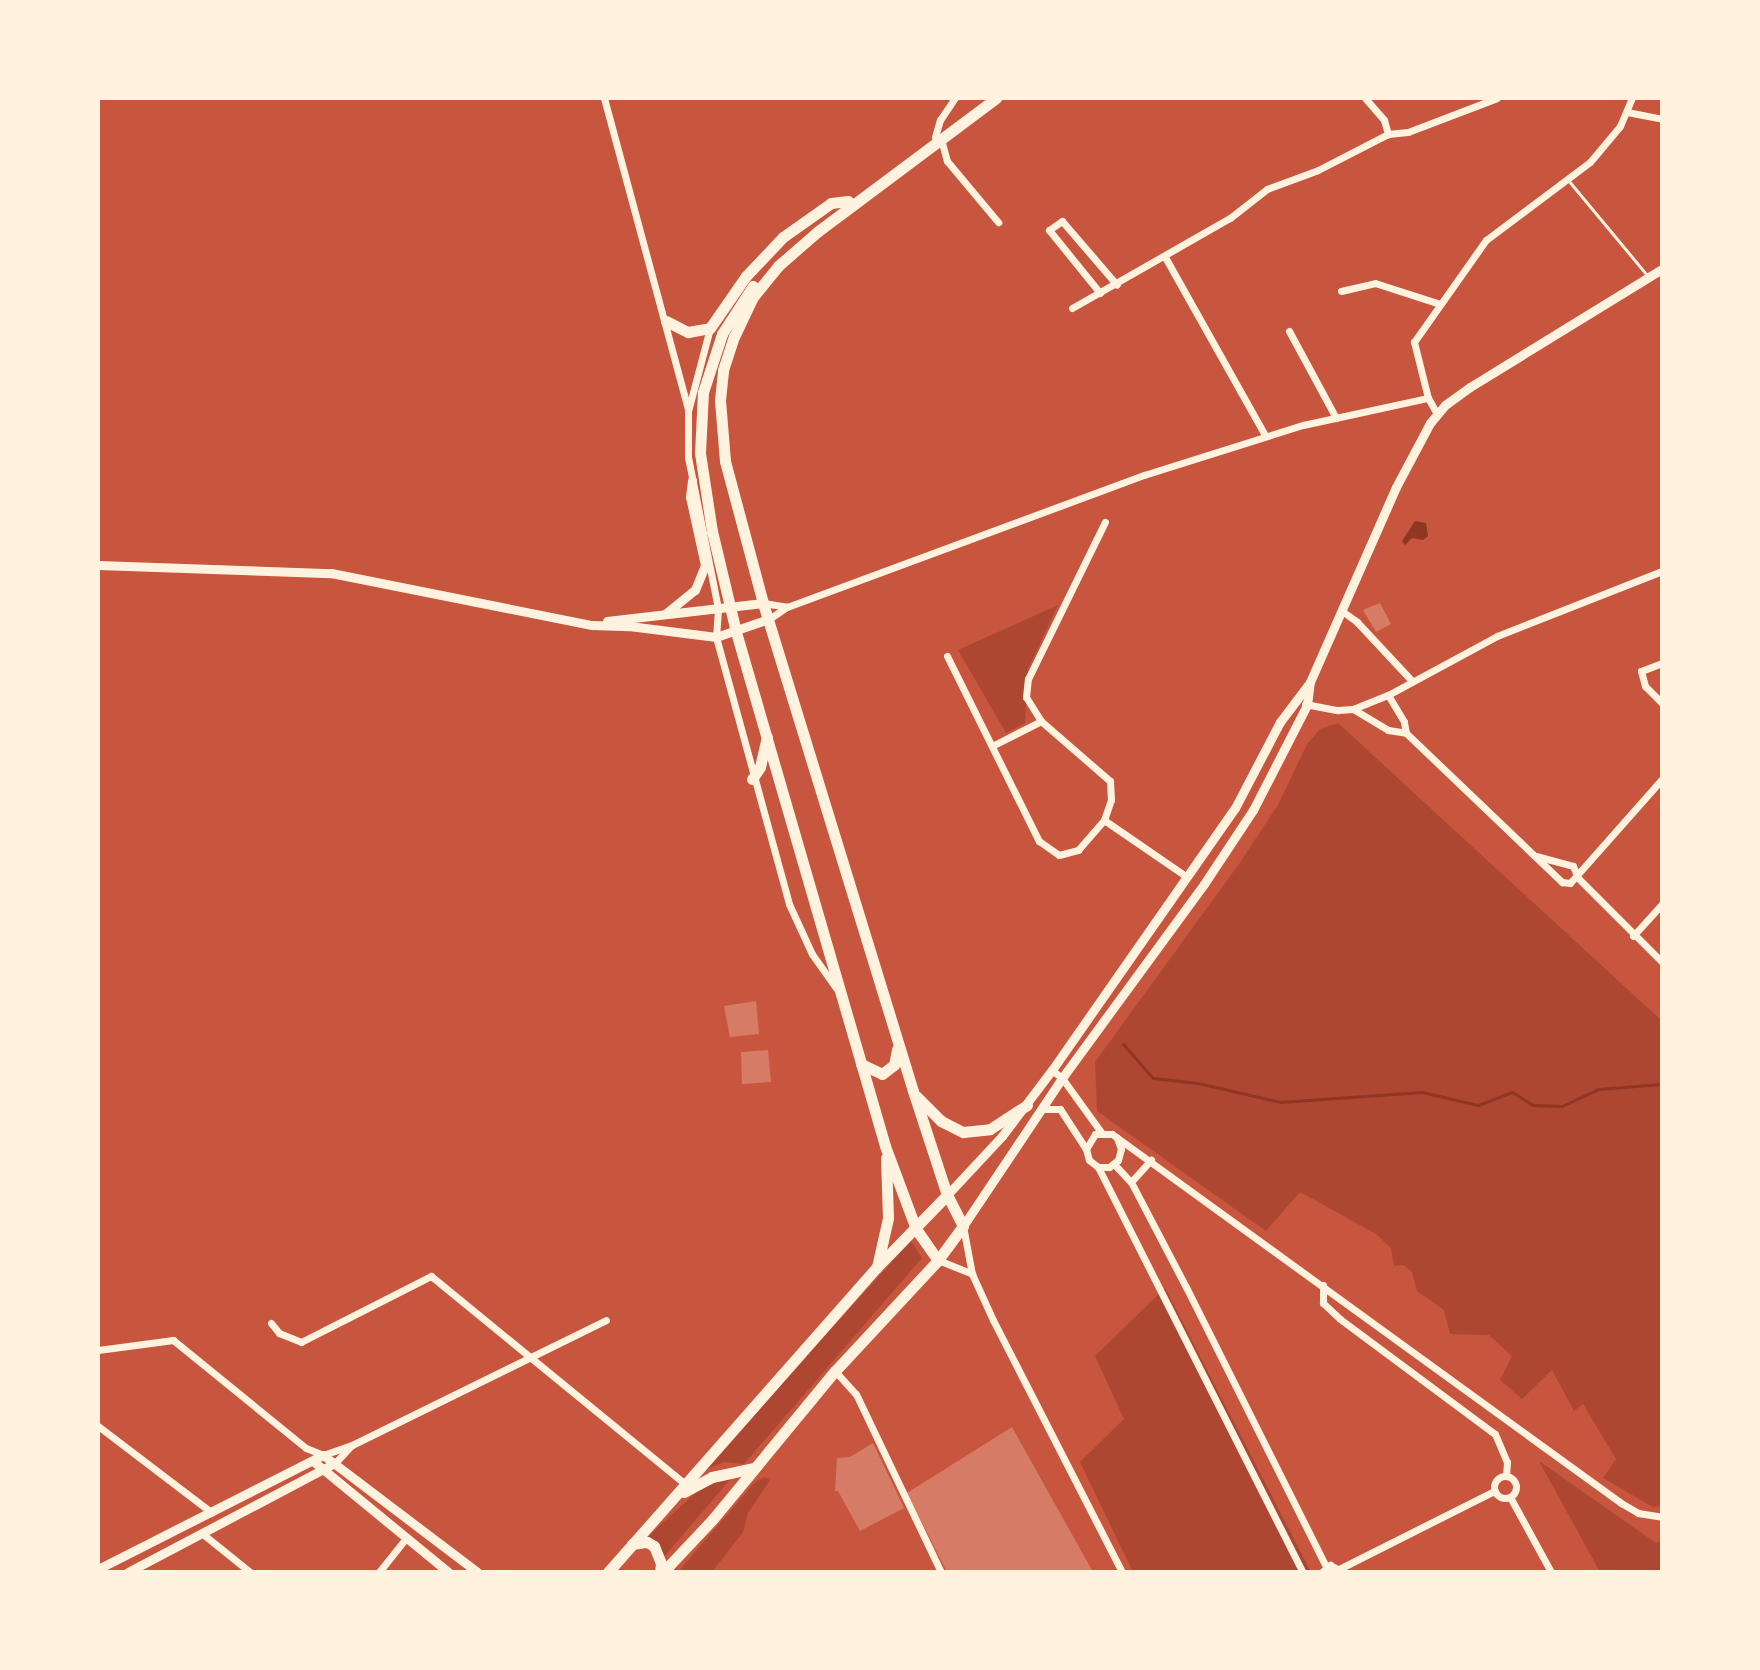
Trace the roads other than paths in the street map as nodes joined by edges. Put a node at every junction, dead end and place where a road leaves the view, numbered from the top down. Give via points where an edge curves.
1 (604, 98) edge
2 (955, 98) edge
3 (986, 98) edge
4 (996, 98) edge
5 (1365, 98) edge
6 (1497, 98) edge
7 (1632, 98) edge
8 (1479, 100) edge
9 (1627, 112) junction
10 (1662, 119) edge
11 (1388, 134) junction
12 (938, 138) junction
13 (1568, 180) junction
14 (848, 201) junction
15 (998, 222) dead end
16 (1165, 257) junction
17 (1662, 269) edge
18 (1649, 277) junction
19 (1117, 285) junction
20 (1341, 291) dead end
21 (1100, 293) junction
22 (1440, 304) junction
23 (1072, 308) dead end
24 (666, 321) junction
25 (710, 328) junction
26 (1289, 331) dead end
27 (1428, 398) junction
28 (688, 411) junction
29 (1437, 414) junction
30 (1336, 418) junction
31 (1265, 435) junction
32 (692, 480) junction
33 (1105, 522) dead end
34 (98, 565) edge
35 (1662, 571) edge
36 (763, 603) junction
37 (787, 607) junction
38 (724, 608) junction
39 (1342, 611) junction
40 (665, 614) junction
41 (769, 619) junction
42 (592, 625) junction
43 (736, 632) junction
44 (716, 637) junction
45 (947, 656) dead end
46 (1662, 663) edge
47 (1412, 681) junction
48 (1310, 682) junction
49 (1388, 695) junction
50 (1296, 700) junction
51 (1662, 703) edge
52 (1307, 705) junction
53 (1353, 709) junction
54 (1041, 721) junction
55 (768, 733) junction
56 (1406, 733) junction
57 (992, 746) junction
58 (752, 779) junction
59 (1662, 779) edge
60 (1104, 820) junction
61 (1534, 855) junction
62 (1187, 877) junction
63 (1578, 878) junction
64 (1662, 904) edge
65 (1633, 936) junction
66 (1662, 962) edge
67 (840, 993) junction
68 (897, 1042) junction
69 (861, 1064) junction
70 (1052, 1070) junction
71 (1062, 1078) junction
72 (913, 1091) junction
73 (1027, 1105) junction
74 (1041, 1109) junction
75 (1101, 1132) junction
76 (1117, 1138) junction
77 (885, 1146) junction
78 (1086, 1149) junction
79 (1139, 1153) junction
80 (1151, 1160) junction
81 (1116, 1162) junction
82 (1098, 1167) junction
83 (1131, 1182) junction
84 (947, 1195) junction
85 (963, 1226) junction
86 (916, 1229) junction
87 (938, 1260) junction
88 (876, 1268) junction
89 (972, 1274) junction
90 (1323, 1285) junction
91 (606, 1320) dead end
92 (271, 1323) dead end
93 (98, 1350) edge
94 (534, 1357) junction
95 (835, 1371) junction
96 (98, 1426) edge
97 (352, 1445) junction
98 (306, 1448) junction
99 (323, 1455) junction
100 (313, 1461) junction
101 (335, 1463) junction
102 (754, 1468) junction
103 (323, 1472) junction
104 (1506, 1475) junction
105 (685, 1484) junction
106 (1494, 1491) junction
107 (1510, 1497) junction
108 (665, 1506) junction
109 (212, 1513) junction
110 (1662, 1517) edge
111 (204, 1535) junction
112 (406, 1538) junction
113 (441, 1543) junction
114 (632, 1544) junction
115 (429, 1557) junction
116 (102, 1567) edge
117 (1324, 1569) edge
118 (609, 1570) edge
119 (1340, 1570) edge
120 (128, 1572) edge
121 (250, 1572) edge
122 (379, 1572) edge
123 (448, 1572) edge
124 (477, 1572) edge
125 (662, 1572) edge
126 (941, 1572) edge
127 (1122, 1572) edge
128 (1303, 1572) edge
129 (1551, 1572) edge

1 - 24 street
2 - 12 street via 940,120
3 - 12 main road
4 - 12 main road
5 - 11 street via 1384,120
6 - 8 street
7 - 9 street
8 - 11 street via 1408,132
9 - 10 street
9 - 13 street via 1598,153
11 - 16 street via 1267,189
12 - 14 main road
12 - 15 street via 947,161
12 - 36 main road via 778,266 753,297 734,337 723,370 720,430
13 - 18 lane
13 - 22 street via 1486,240
14 - 25 main road via 831,203 783,237 746,276
14 - 38 main road via 774,260 746,295 722,334 703,392 703,483
16 - 19 street
16 - 31 street
17 - 18 street
18 - 29 street via 1470,387
19 - 21 street
19 - 21 street via 1062,221 1049,230
20 - 22 street via 1375,283
21 - 23 street
22 - 27 street via 1414,342
24 - 25 main road via 688,332
24 - 28 street
25 - 28 street
26 - 30 street
27 - 29 street
27 - 30 street
28 - 32 street
29 - 39 street via 1396,487
30 - 31 street
31 - 37 street
32 - 38 street
32 - 40 street via 690,497 705,565 695,590
33 - 54 street via 1028,679 1026,697
34 - 42 street via 331,573
35 - 47 street via 1497,636
36 - 37 street
36 - 38 street
36 - 41 main road
37 - 41 street
38 - 40 street
38 - 43 main road
38 - 44 street
39 - 47 street
39 - 48 street
40 - 42 street
41 - 43 street
41 - 68 main road
42 - 44 street
43 - 44 street
43 - 55 main road
44 - 58 street
45 - 57 street
46 - 51 street via 1641,671 1645,686
47 - 49 street
48 - 50 street
48 - 52 street
49 - 53 street
49 - 56 street
50 - 52 street
50 - 62 street via 1235,808
52 - 53 street
52 - 71 street via 1253,810
53 - 56 street via 1388,730
54 - 57 street
54 - 60 street via 1110,781
55 - 58 main road
55 - 67 main road
56 - 61 street
57 - 60 street via 1039,841 1049,851 1071,855
58 - 67 street via 789,904 812,954
59 - 63 street
60 - 62 street
61 - 63 street via 1573,866
61 - 63 street via 1562,882
62 - 70 street
63 - 65 street
64 - 65 street
65 - 66 street
67 - 69 main road
68 - 69 main road via 890,1070 882,1074
68 - 72 main road
69 - 77 main road
70 - 71 street
70 - 73 street
71 - 74 street
71 - 75 street
72 - 73 main road via 941,1121 963,1132 990,1129
72 - 84 main road
73 - 84 street
74 - 78 street via 1060,1109
74 - 85 street
75 - 76 street
75 - 78 street
76 - 79 street
76 - 81 street via 1121,1149
77 - 86 main road
77 - 88 main road via 888,1218
78 - 82 street
79 - 80 street
79 - 81 street
80 - 83 street
80 - 90 street
81 - 82 street
81 - 83 street
82 - 128 street
83 - 117 street via 1259,1428
84 - 85 main road
84 - 86 main road
85 - 87 main road
85 - 89 street
86 - 87 main road
86 - 88 main road
87 - 89 street
87 - 95 main road
88 - 105 main road
89 - 127 street
90 - 104 street via 1323,1303 1340,1319 1495,1434 1507,1462
90 - 110 street via 1621,1503
91 - 94 street
92 - 94 street via 279,1333 301,1342 431,1276
93 - 98 street via 173,1340
94 - 97 street
94 - 105 street
95 - 102 main road
95 - 126 street via 856,1394
96 - 109 street
97 - 99 street
97 - 101 street
98 - 99 street
98 - 100 street
99 - 100 street
99 - 101 street
100 - 103 street
100 - 109 street
101 - 103 street
101 - 113 street
102 - 108 main road via 712,1477
102 - 125 main road
103 - 111 street
103 - 112 street
104 - 106 street via 1496,1480
104 - 107 street via 1516,1482
105 - 108 main road
106 - 107 street
106 - 119 street
107 - 129 street
108 - 114 main road
109 - 116 street
111 - 120 street
111 - 121 street
112 - 115 street
112 - 122 street
113 - 115 street
113 - 124 street
114 - 118 main road
114 - 125 main road via 654,1546
115 - 123 street
117 - 119 street

